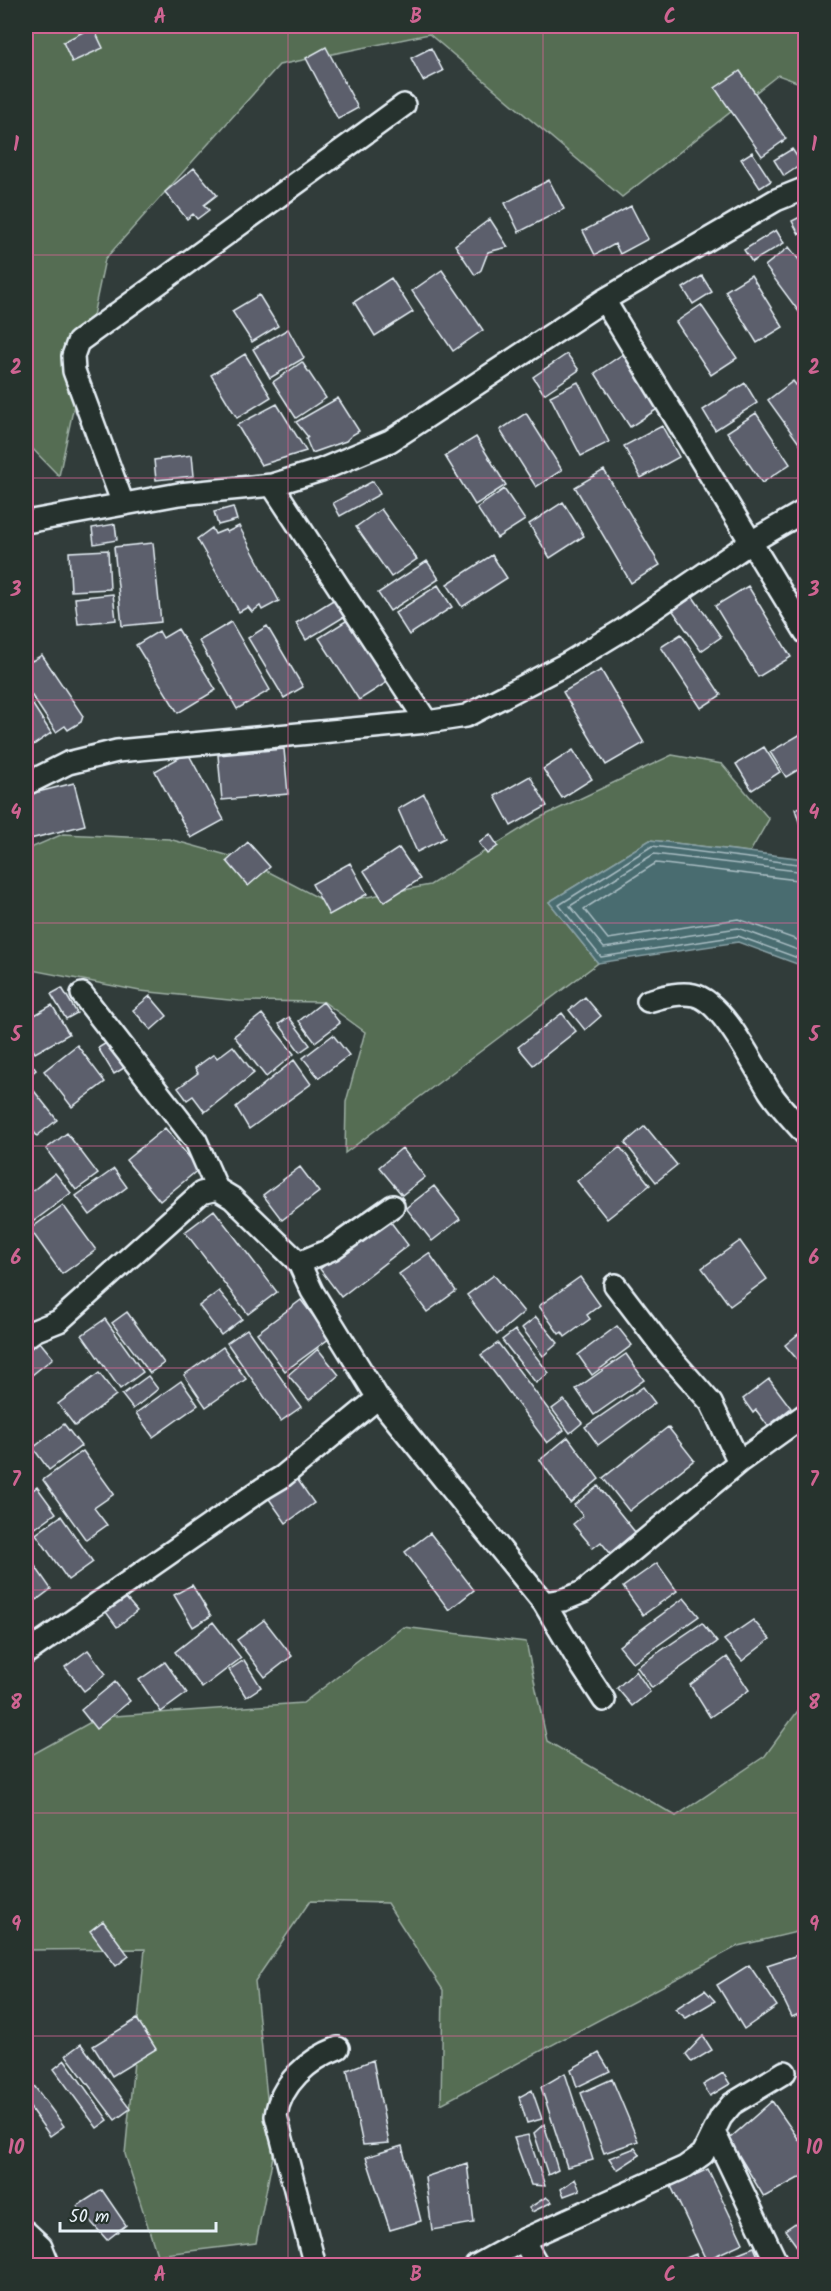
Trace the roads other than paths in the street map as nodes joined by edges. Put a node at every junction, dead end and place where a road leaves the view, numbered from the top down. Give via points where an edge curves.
1 (404, 105) dead end
2 (806, 188) edge
3 (604, 300) junction
4 (272, 485) junction
5 (123, 504) junction
6 (806, 510) edge
7 (26, 522) edge
8 (751, 542) junction
9 (806, 633) edge
10 (427, 722) junction
11 (26, 784) edge
12 (82, 994) dead end
13 (648, 1001) dead end
14 (806, 1135) edge
15 (217, 1189) junction
16 (393, 1206) dead end
17 (299, 1263) junction
18 (615, 1285) dead end
19 (28, 1330) edge
20 (378, 1398) junction
21 (806, 1414) edge
22 (739, 1462) junction
23 (544, 1603) junction
24 (26, 1653) edge
25 (604, 1700) dead end
26 (338, 2048) dead end
27 (785, 2072) dead end
28 (714, 2132) junction
29 (26, 2232) edge
30 (523, 2240) junction
31 (49, 2265) edge
32 (315, 2265) edge
33 (476, 2265) edge
34 (537, 2265) edge
35 (778, 2265) edge

1 - 5 street via 78,342 73,356 74,371
2 - 3 street via 776,200
3 - 4 street via 390,441 321,470
3 - 8 street
4 - 5 street
4 - 10 street
5 - 7 street
6 - 8 street
8 - 9 street
8 - 10 street via 568,663 466,716
10 - 11 street via 117,751 68,763
12 - 15 street via 196,1141
13 - 14 street via 679,994 696,995 715,1009 743,1044 771,1093
15 - 17 street via 232,1198
15 - 19 street via 201,1193 60,1321
16 - 17 street via 332,1249
17 - 20 street
18 - 22 street via 711,1403
20 - 23 street
20 - 24 street via 282,1477
21 - 22 street
22 - 23 street via 583,1592
23 - 25 street
26 - 32 street via 322,2054 294,2078 278,2104 276,2116
27 - 28 street via 732,2104
28 - 30 street via 703,2154 685,2167
28 - 35 street
29 - 31 street via 41,2246
30 - 33 street
30 - 34 street

